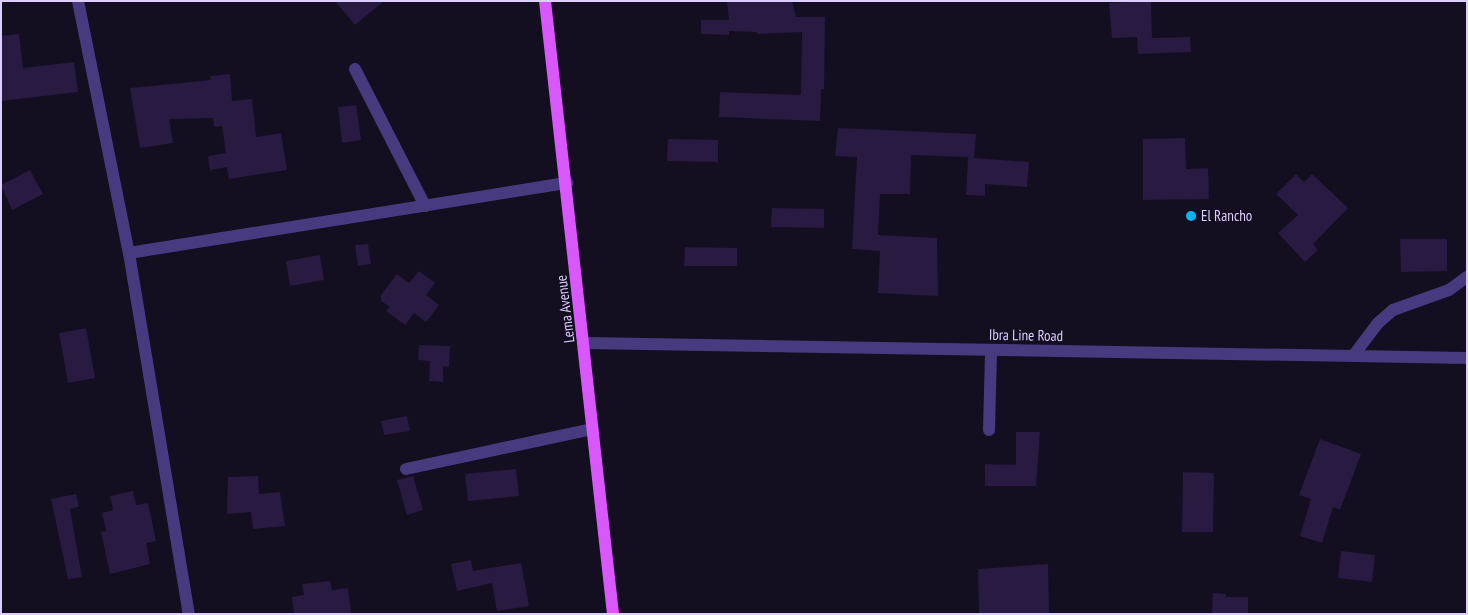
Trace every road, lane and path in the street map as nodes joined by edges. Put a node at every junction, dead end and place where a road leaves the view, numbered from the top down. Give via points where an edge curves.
1 (78, 1) edge
2 (545, 1) edge
3 (355, 69) dead end
4 (567, 183) junction
5 (425, 206) junction
6 (130, 253) junction
7 (1467, 277) edge
8 (585, 343) junction
9 (992, 351) junction
10 (1353, 356) junction
11 (1467, 358) edge
12 (593, 430) junction
13 (989, 430) dead end
14 (406, 469) dead end
15 (189, 614) edge
16 (613, 614) edge

1 - 6 street
2 - 4 main road, Lema Avenue
3 - 5 street
4 - 5 street
4 - 8 main road, Lema Avenue
5 - 6 street
6 - 15 street
7 - 10 street via 1449,290 1393,310 1378,323
8 - 9 street, Ibra Line Road
8 - 12 main road, Lema Avenue
9 - 10 street, Ibra Line Road
9 - 13 street
10 - 11 street, Ibra Line Road
12 - 14 street
12 - 16 main road, Lema Avenue

